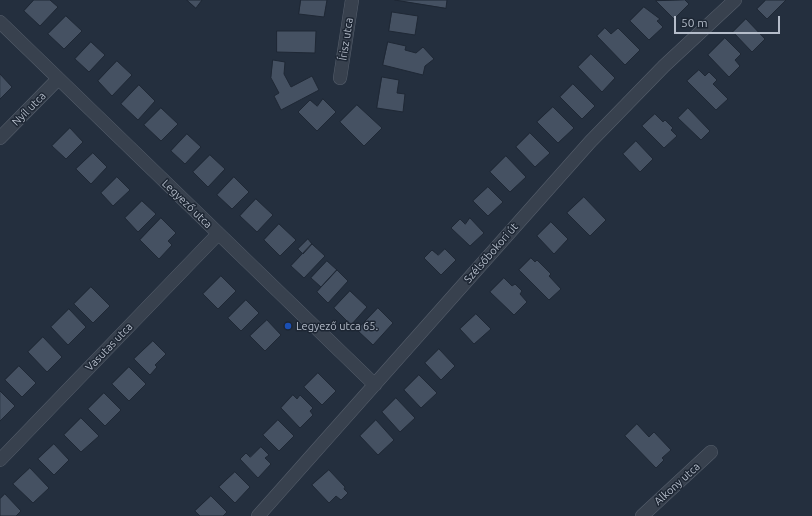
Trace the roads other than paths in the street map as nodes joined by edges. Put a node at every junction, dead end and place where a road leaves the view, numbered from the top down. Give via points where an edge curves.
1 (352, 0) edge
2 (735, 0) edge
3 (0, 22) edge
4 (340, 78) dead end
5 (58, 79) junction
6 (0, 138) edge
7 (218, 234) junction
8 (375, 385) junction
9 (711, 452) dead end
10 (0, 460) edge
11 (258, 516) edge
12 (642, 516) edge

1 - 4 street, Írisz utca
2 - 8 street, Szélsőbokori út via 664,66 590,142
3 - 5 street, Legyező utca
5 - 6 street, Nyíl utca
5 - 7 street, Legyező utca
7 - 8 street, Legyező utca
7 - 10 street, Vasutas utca
8 - 11 street, Szélsőbokori út
9 - 12 street, Alkony utca

